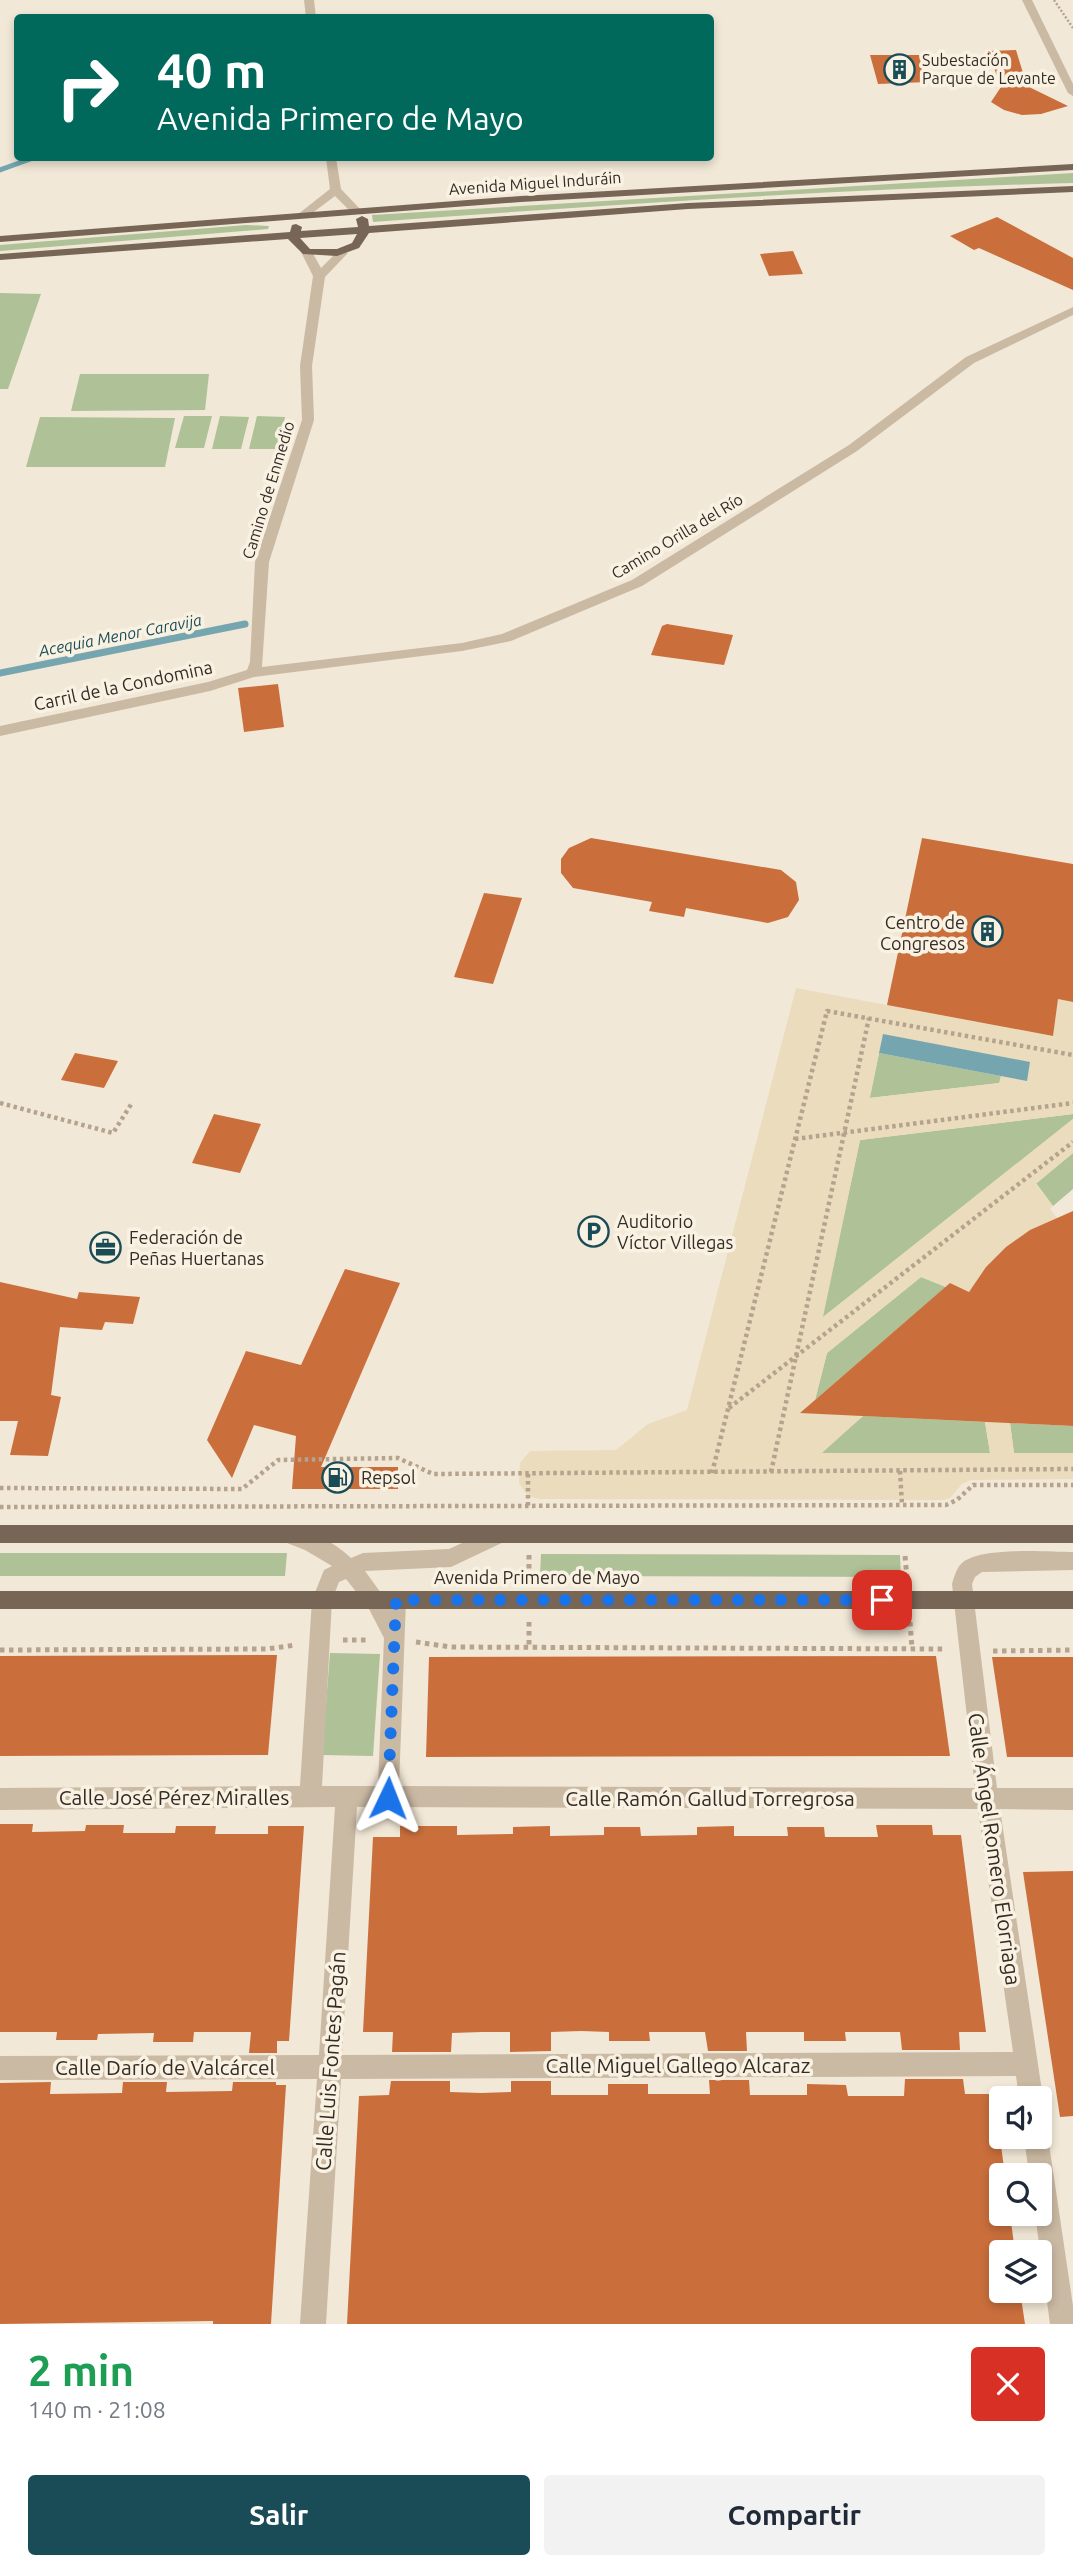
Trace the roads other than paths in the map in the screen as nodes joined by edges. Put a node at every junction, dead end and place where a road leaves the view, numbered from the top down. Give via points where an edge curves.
1 (1027, 0) edge
2 (1073, 93) edge
3 (331, 161) edge
4 (1073, 167) edge
5 (1073, 189) edge
6 (336, 190) junction
7 (356, 211) junction
8 (303, 215) junction
9 (365, 228) junction
10 (293, 234) junction
11 (0, 239) edge
12 (307, 252) junction
13 (342, 253) junction
14 (0, 257) edge
15 (319, 276) junction
16 (1073, 311) edge
17 (253, 673) junction
18 (0, 731) edge
19 (0, 1534) edge
20 (283, 1534) junction
21 (501, 1534) junction
22 (1073, 1534) edge
23 (1073, 1561) edge
24 (347, 1566) junction
25 (0, 1600) edge
26 (322, 1600) junction
27 (374, 1600) junction
28 (396, 1600) junction
29 (962, 1600) junction
30 (1073, 1600) edge
31 (395, 1640) junction
32 (310, 1797) junction
33 (347, 1797) junction
34 (988, 1797) junction
35 (388, 1798) junction
36 (0, 1799) edge
37 (1073, 1799) edge
38 (1026, 2064) junction
39 (329, 2066) junction
40 (0, 2068) edge
41 (1029, 2086) edge
42 (1038, 2149) edge
43 (313, 2324) edge
44 (1063, 2324) edge

1 - 2 street
3 - 6 street
4 - 7 main road, Avenida Miguel Induráin
5 - 9 main road, Avenida Miguel Induráin via 729,204
6 - 7 street
6 - 8 street
7 - 8 main road, Avenida Miguel Induráin
7 - 9 main road
8 - 10 main road
8 - 11 main road, Avenida Miguel Induráin
9 - 10 main road, Avenida Miguel Induráin
9 - 13 main road via 360,241
10 - 12 main road
10 - 14 main road, Avenida Miguel Induráin
12 - 13 main road
12 - 15 street
13 - 15 street
15 - 17 street, Camino de Enmedio via 306,366 308,420 262,562
16 - 17 street, Camino Orilla del Río via 970,360 823,468 636,583 583,607 488,643
17 - 18 street, Carril de la Condomina
19 - 20 main road
20 - 21 main road
20 - 24 street via 319,1544
21 - 22 main road
21 - 24 street via 440,1561
23 - 29 street, Calle Ángel Romero Elorriaga via 979,1563 964,1577
24 - 26 street via 331,1576
24 - 27 street
25 - 26 main road, Avenida Primero de Mayo
26 - 27 main road, Avenida Primero de Mayo
26 - 32 street
27 - 28 main road, Avenida Primero de Mayo
27 - 31 street
28 - 29 main road, Avenida Primero de Mayo
28 - 31 street
29 - 30 main road, Avenida Primero de Mayo
29 - 34 street, Calle Ángel Romero Elorriaga
31 - 35 street
32 - 33 street, Calle José Pérez Miralles
32 - 36 street, Calle José Pérez Miralles
33 - 35 street, Calle Ramón Gallud Torregrosa
33 - 39 street, Calle Luis Fontes Pagán
34 - 35 street, Calle Ramón Gallud Torregrosa
34 - 37 street, Calle Ramón Gallud Torregrosa
34 - 38 street, Calle Ángel Romero Elorriaga
38 - 39 street, Calle Miguel Gallego Alcaraz
38 - 41 street, Calle Ángel Romero Elorriaga
39 - 40 street, Calle Darío de Valcárcel
39 - 43 street, Calle Luis Fontes Pagán
42 - 44 street

